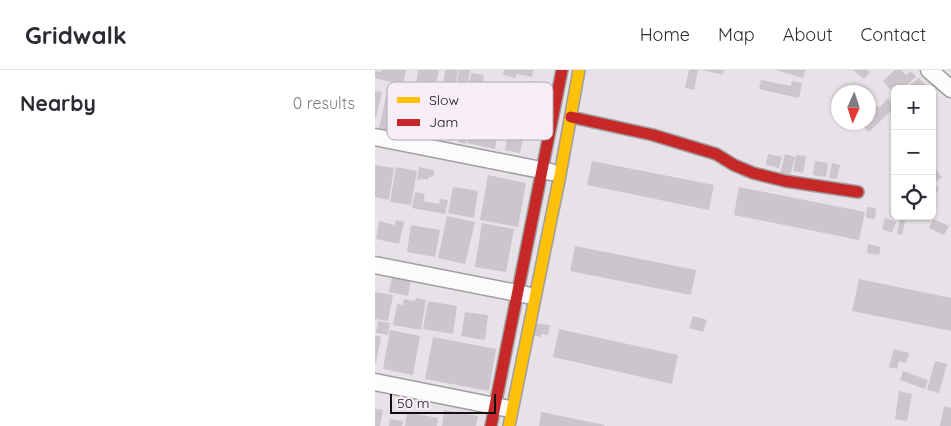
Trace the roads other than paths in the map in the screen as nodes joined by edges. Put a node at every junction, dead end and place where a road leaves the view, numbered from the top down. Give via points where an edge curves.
1 (563, 70) edge
2 (579, 70) edge
3 (929, 70) edge
4 (951, 88) edge
5 (571, 116) junction
6 (553, 118) edge
7 (390, 140) edge
8 (548, 140) edge
9 (542, 170) junction
10 (560, 175) junction
11 (858, 192) dead end
12 (375, 265) edge
13 (518, 293) junction
14 (534, 297) junction
15 (375, 382) edge
16 (496, 406) junction
17 (511, 418) edge
18 (491, 426) edge

1 - 6 street
2 - 5 street
3 - 4 street
5 - 10 street
5 - 11 street via 716,154 753,173
7 - 9 street
8 - 9 street
9 - 10 street
9 - 13 street
10 - 14 street
12 - 13 street
13 - 14 street
13 - 16 street
14 - 17 street
15 - 16 street
16 - 17 street
16 - 18 street

